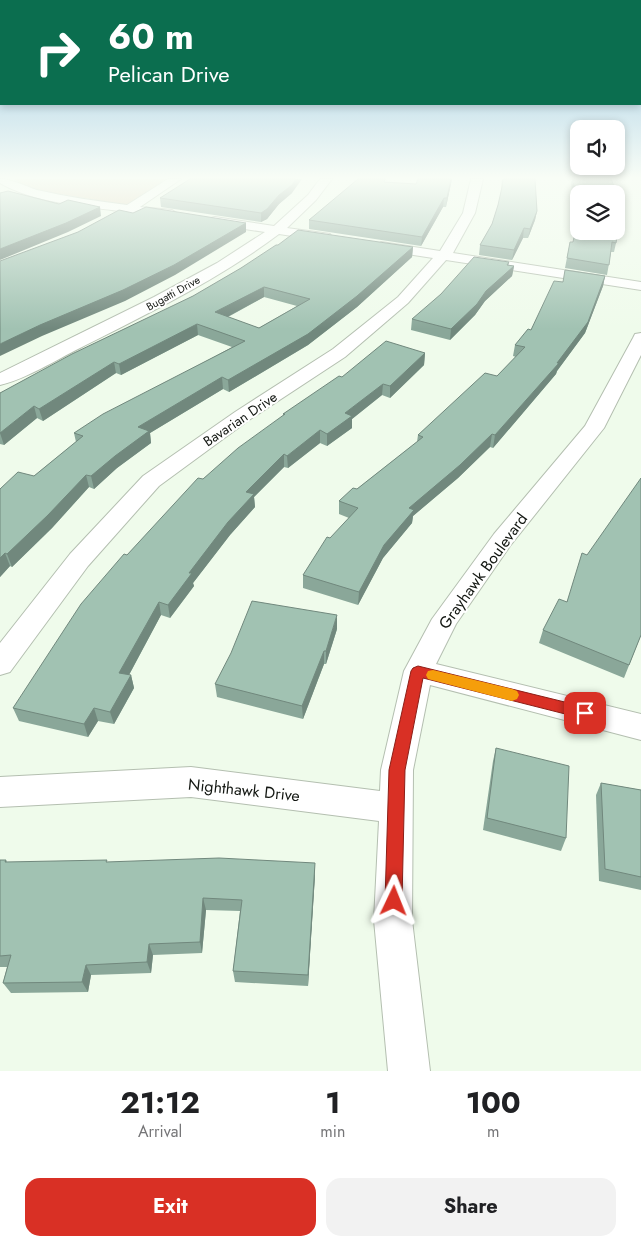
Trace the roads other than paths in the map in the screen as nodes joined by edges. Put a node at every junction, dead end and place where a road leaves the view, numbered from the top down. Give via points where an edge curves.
1 (270, 229) edge
2 (460, 229) edge
3 (277, 230) junction
4 (340, 240) edge
5 (367, 244) edge
6 (443, 255) junction
7 (641, 286) edge
8 (641, 338) edge
9 (0, 380) edge
10 (0, 664) edge
11 (418, 671) junction
12 (641, 727) edge
13 (0, 792) edge
14 (397, 808) junction
15 (409, 1071) edge

1 - 3 street
2 - 6 street, Bavarian Drive
3 - 4 street
3 - 9 street, Bugatti Drive via 111,328
5 - 6 street
6 - 7 street
6 - 10 street, Bavarian Drive via 403,300 339,354 242,416 152,480 80,560
8 - 11 street, Grayhawk Boulevard via 594,428 502,540 445,619
11 - 12 street
11 - 14 street, Grayhawk Boulevard via 397,770
13 - 14 street, Nighthawk Drive via 191,782
14 - 15 street, Grayhawk Boulevard via 393,920

